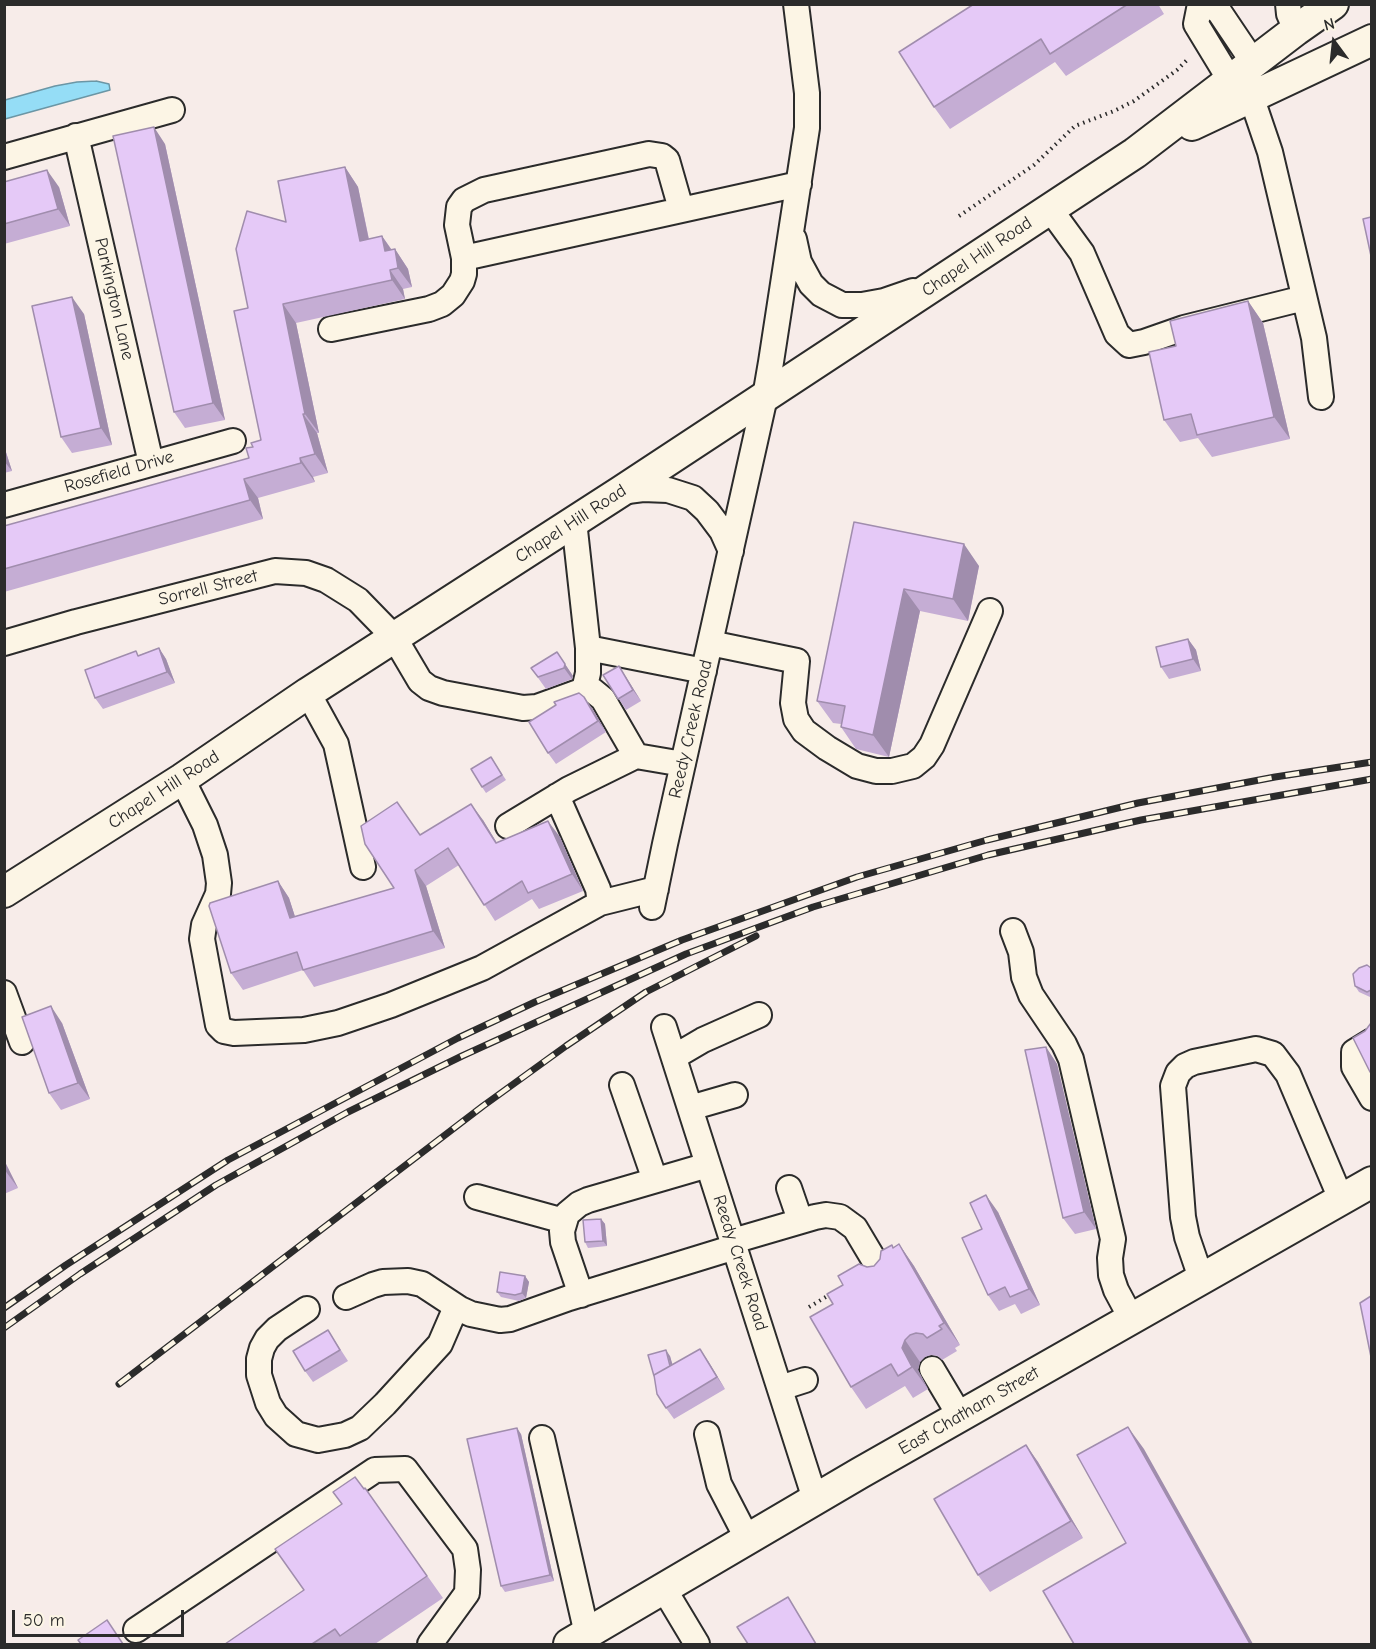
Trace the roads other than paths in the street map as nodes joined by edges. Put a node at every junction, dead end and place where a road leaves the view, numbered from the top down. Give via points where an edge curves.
1 (796, 4) edge
2 (1200, 4) edge
3 (1333, 4) edge
4 (1292, 17) edge
5 (1371, 40) edge
6 (1253, 62) junction
7 (1240, 88) junction
8 (172, 110) dead end
9 (76, 136) junction
10 (4, 157) edge
11 (799, 184) junction
12 (1050, 208) junction
13 (681, 209) junction
14 (792, 228) junction
15 (464, 258) junction
16 (941, 281) junction
17 (1304, 298) junction
18 (331, 329) dead end
19 (765, 397) junction
20 (1321, 397) dead end
21 (233, 441) dead end
22 (151, 463) junction
23 (620, 492) junction
24 (4, 505) edge
25 (574, 521) junction
26 (731, 551) junction
27 (990, 611) dead end
28 (394, 637) junction
29 (4, 643) edge
30 (710, 643) junction
31 (588, 648) junction
32 (704, 671) junction
33 (584, 690) junction
34 (308, 693) junction
35 (636, 756) junction
36 (683, 764) junction
37 (182, 779) junction
38 (557, 796) junction
39 (507, 826) dead end
40 (363, 867) dead end
41 (4, 892) edge
42 (600, 903) junction
43 (1013, 931) dead end
44 (4, 993) edge
45 (759, 1015) dead end
46 (664, 1027) dead end
47 (1371, 1041) edge
48 (22, 1042) edge
49 (674, 1057) junction
50 (622, 1085) dead end
51 (735, 1095) dead end
52 (1371, 1098) edge
53 (690, 1108) junction
54 (708, 1165) junction
55 (655, 1180) junction
56 (1371, 1182) edge
57 (789, 1188) dead end
58 (477, 1197) dead end
59 (1341, 1199) junction
60 (800, 1220) junction
61 (564, 1221) junction
62 (734, 1244) junction
63 (883, 1275) edge
64 (1201, 1278) junction
65 (581, 1295) junction
66 (346, 1297) dead end
67 (456, 1306) junction
68 (307, 1309) dead end
69 (1131, 1318) junction
70 (932, 1369) dead end
71 (806, 1380) dead end
72 (780, 1388) junction
73 (960, 1416) junction
74 (707, 1434) dead end
75 (542, 1438) dead end
76 (815, 1499) junction
77 (748, 1540) junction
78 (664, 1589) junction
79 (135, 1630) dead end
80 (578, 1639) edge
81 (430, 1644) edge
82 (697, 1644) edge

1 - 11 street, Reedy Creek Road via 807,93 807,128
2 - 6 street via 1218,10
2 - 7 street via 1196,24
3 - 4 main road, Chapel Hill Road
4 - 6 main road, Chapel Hill Road
5 - 7 main road, Chapel Hill Road
6 - 7 main road, Chapel Hill Road
7 - 12 main road, Chapel Hill Road
7 - 17 street via 1270,152
8 - 9 street
9 - 10 street
9 - 22 street, Parkington Lane
11 - 13 street
11 - 14 street, Reedy Creek Road
12 - 16 main road, Chapel Hill Road
12 - 17 street via 1082,253 1117,334 1129,345
13 - 15 street
13 - 15 street via 670,166 656,154 506,186 473,195 459,207 457,225
14 - 16 street, Reedy Creek Road via 800,262 811,284 842,305 884,301
14 - 19 street, Reedy Creek Road
15 - 18 street via 462,281 442,304
16 - 19 main road, Chapel Hill Road
17 - 20 street via 1314,338
19 - 23 main road, Chapel Hill Road
19 - 26 street, Reedy Creek Road
21 - 22 street, Rosefield Drive
22 - 24 street, Rosefield Drive
23 - 25 main road, Chapel Hill Road
23 - 26 street via 668,490 693,498 722,531
25 - 28 main road, Chapel Hill Road
25 - 31 street
26 - 30 street, Reedy Creek Road
27 - 30 street via 932,745 913,766 892,771 857,766 804,731 796,719 793,703 796,661
28 - 29 street, Sorrell Street via 343,588 306,573 275,571
28 - 33 street, Sorrell Street via 420,681 444,693 523,708 537,707
28 - 34 main road, Chapel Hill Road
30 - 32 street, Reedy Creek Road
31 - 32 street
31 - 33 street
32 - 36 street, Reedy Creek Road
33 - 35 street via 592,690 603,699
34 - 37 main road, Chapel Hill Road
34 - 40 street via 336,744
35 - 36 street
35 - 38 street
36 - 42 street, Reedy Creek Road via 654,898
37 - 41 main road, Chapel Hill Road
37 - 42 street via 206,825 218,872 218,894 202,939 218,1025 229,1032 304,1030 391,1005 482,968
38 - 39 street
38 - 42 street
43 - 69 street via 1031,995 1071,1059 1113,1239 1111,1275
44 - 48 street
45 - 49 street
46 - 49 street, Reedy Creek Road
47 - 52 street via 1354,1052 1354,1067
49 - 53 street, Reedy Creek Road
50 - 55 street
51 - 53 street
53 - 54 street, Reedy Creek Road
54 - 55 street
54 - 62 street, Reedy Creek Road
55 - 61 street via 579,1204
56 - 59 main road, East Chatham Street
57 - 60 street
58 - 61 street
59 - 64 main road, East Chatham Street
59 - 64 street via 1288,1074 1273,1054 1256,1048 1185,1066 1173,1086 1183,1217
60 - 62 street
60 - 63 street via 826,1215 845,1219 860,1234
61 - 65 street via 563,1242
62 - 65 street
62 - 72 street, Reedy Creek Road
64 - 69 main road, East Chatham Street
65 - 67 street via 524,1316 500,1320 471,1314
66 - 67 street via 383,1282 408,1281 422,1284
67 - 68 street via 440,1344 385,1404 360,1428 318,1440 296,1434 276,1416 260,1376 259,1359 267,1339
69 - 73 main road, East Chatham Street
70 - 73 street
71 - 72 street
72 - 76 street, Reedy Creek Road
73 - 76 main road, East Chatham Street
74 - 77 street via 719,1484
75 - 80 street
76 - 77 main road, East Chatham Street
77 - 78 main road, East Chatham Street
78 - 80 main road, East Chatham Street
78 - 82 street
79 - 81 street via 375,1470 405,1469 465,1549 468,1570 467,1593

